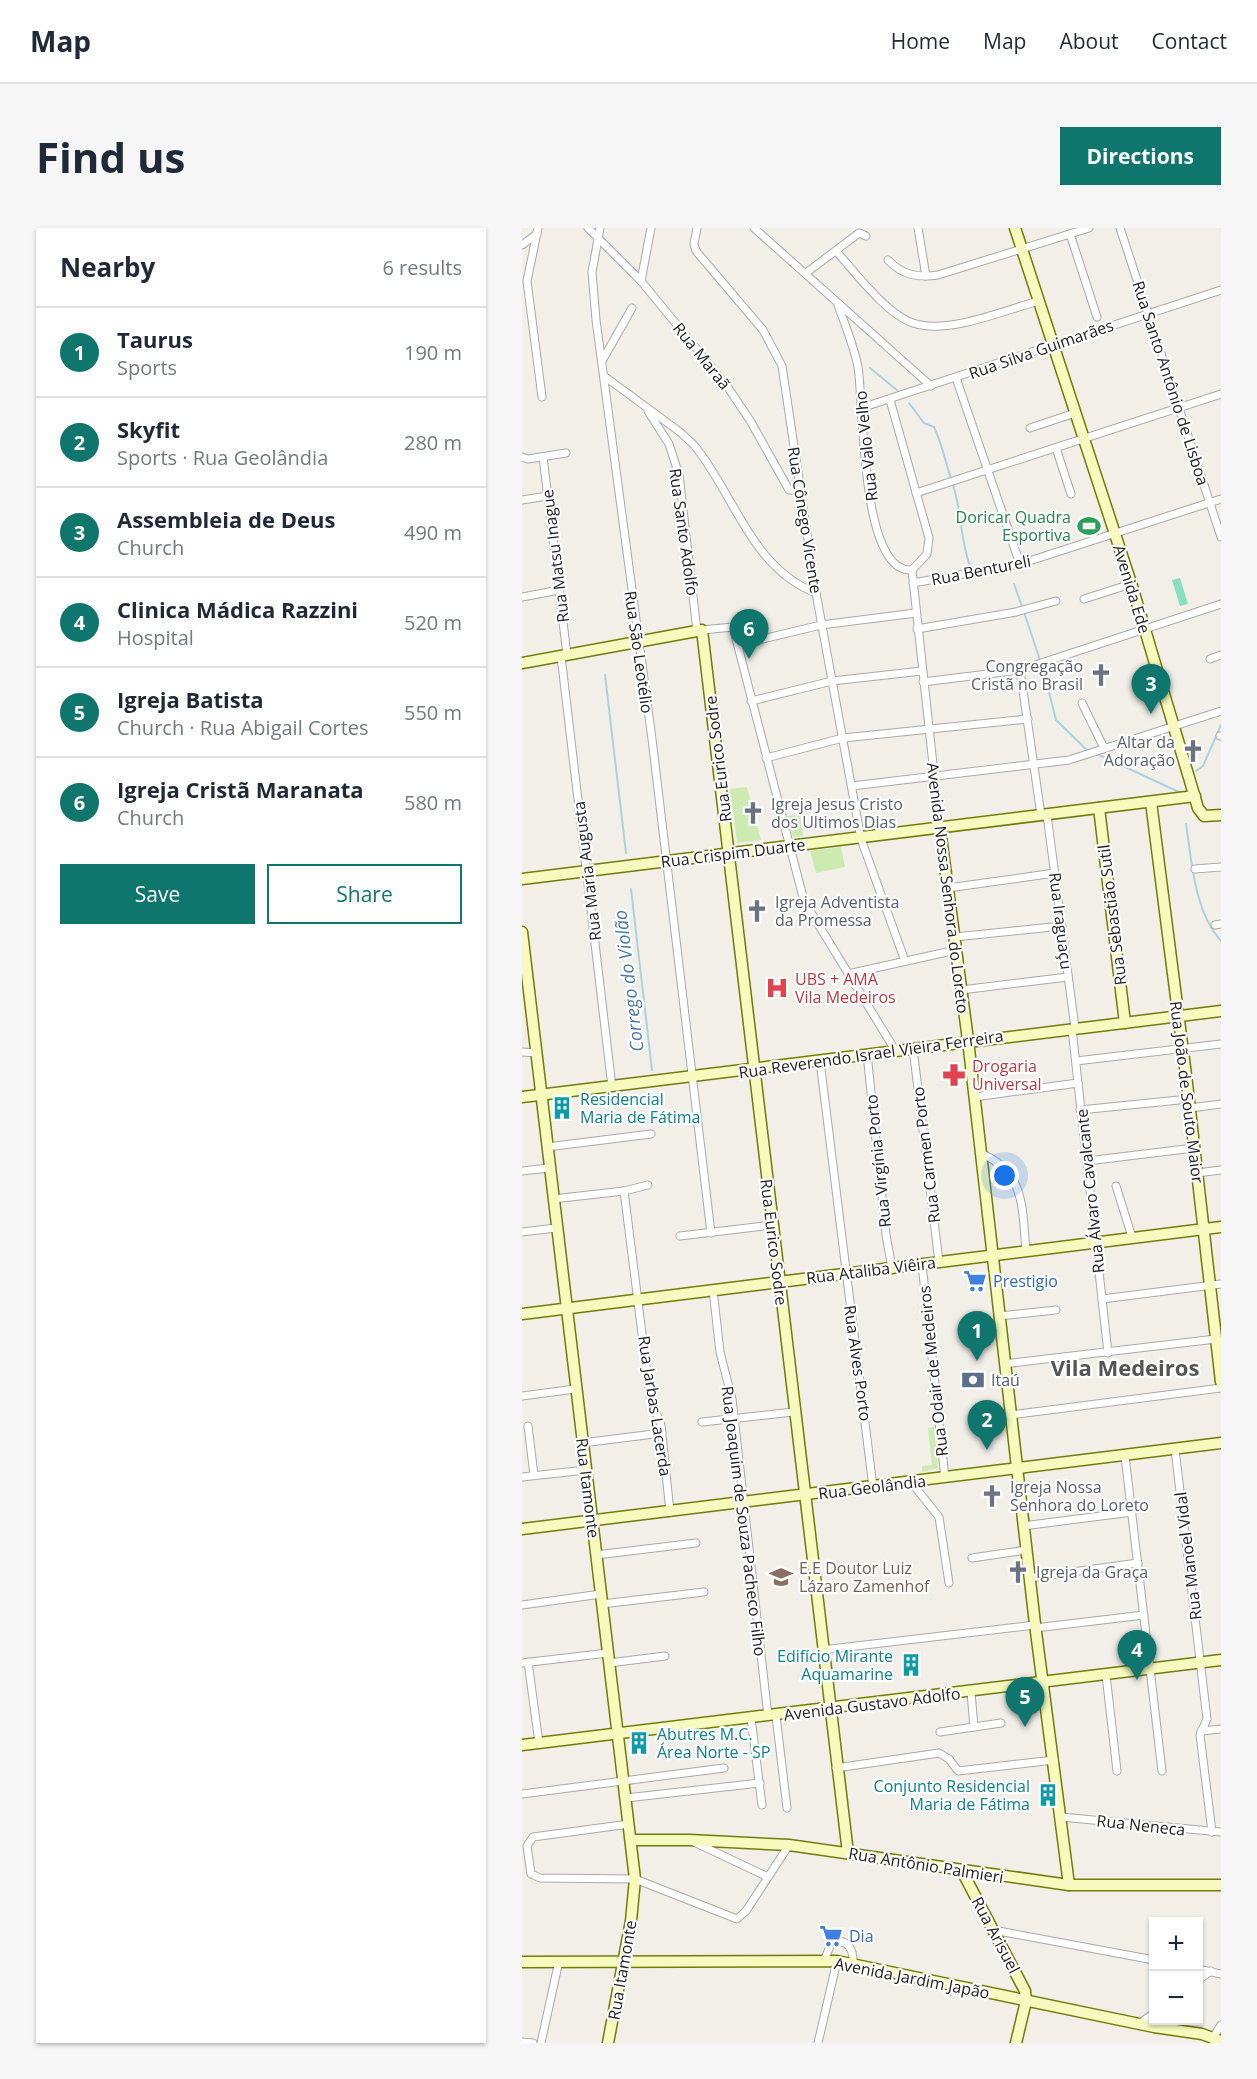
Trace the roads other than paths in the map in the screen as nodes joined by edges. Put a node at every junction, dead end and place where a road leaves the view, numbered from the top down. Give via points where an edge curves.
1 (588, 228) edge
2 (600, 228) edge
3 (651, 228) edge
4 (697, 228) edge
5 (754, 228) edge
6 (918, 228) edge
7 (1014, 228) edge
8 (1089, 228) edge
9 (1120, 228) edge
10 (537, 231) edge
11 (1070, 234) junction
12 (866, 236) dead end
13 (598, 238) junction
14 (522, 245) edge
15 (1022, 249) junction
16 (836, 251) junction
17 (888, 260) dead end
18 (806, 273) junction
19 (926, 276) junction
20 (641, 281) junction
21 (1221, 290) edge
22 (1039, 301) junction
23 (838, 305) junction
24 (632, 308) dead end
25 (1149, 313) junction
26 (1097, 316) dead end
27 (1053, 345) junction
28 (602, 361) junction
29 (604, 376) junction
30 (956, 378) junction
31 (931, 386) junction
32 (1221, 394) edge
33 (542, 397) dead end
34 (890, 400) junction
35 (644, 405) junction
36 (861, 408) junction
37 (1179, 408) junction
38 (1075, 413) junction
39 (1030, 428) dead end
40 (1083, 438) junction
41 (1056, 448) junction
42 (566, 453) dead end
43 (522, 457) edge
44 (543, 457) junction
45 (987, 471) junction
46 (801, 491) junction
47 (916, 493) junction
48 (1071, 494) dead end
49 (547, 496) junction
50 (1221, 499) edge
51 (522, 500) edge
52 (1210, 503) junction
53 (1115, 534) junction
54 (1221, 537) edge
55 (1020, 564) junction
56 (912, 570) junction
57 (913, 583) junction
58 (1131, 584) junction
59 (559, 590) junction
60 (816, 593) junction
61 (522, 597) edge
62 (1084, 599) dead end
63 (1056, 601) dead end
64 (1221, 604) edge
65 (916, 613) junction
66 (822, 625) junction
67 (1144, 627) junction
68 (917, 629) junction
69 (700, 631) junction
70 (638, 642) junction
71 (738, 645) junction
72 (564, 655) junction
73 (1221, 655) edge
74 (1210, 659) dead end
75 (522, 663) edge
76 (1020, 670) junction
77 (922, 671) junction
78 (832, 681) junction
79 (923, 682) junction
80 (752, 701) junction
81 (1082, 703) dead end
82 (1221, 711) edge
83 (1028, 719) junction
84 (1175, 724) junction
85 (929, 729) junction
86 (843, 738) junction
87 (1104, 748) junction
88 (766, 758) junction
89 (1034, 765) junction
90 (934, 776) junction
91 (852, 786) junction
92 (1195, 796) junction
93 (1151, 802) junction
94 (1099, 808) junction
95 (1221, 814) edge
96 (1044, 815) junction
97 (940, 829) junction
98 (861, 839) junction
99 (789, 845) junction
100 (729, 853) junction
101 (667, 860) junction
102 (1221, 867) edge
103 (1195, 870) dead end
104 (587, 871) junction
105 (1055, 873) junction
106 (522, 879) edge
107 (948, 888) junction
108 (1062, 926) junction
109 (522, 932) edge
110 (955, 937) junction
111 (956, 950) junction
112 (905, 962) junction
113 (848, 974) junction
114 (1068, 977) junction
115 (961, 990) junction
116 (1221, 1011) edge
117 (1178, 1016) junction
118 (1125, 1023) junction
119 (1073, 1028) junction
120 (968, 1040) junction
121 (1221, 1044) edge
122 (913, 1048) junction
123 (1182, 1049) junction
124 (895, 1050) junction
125 (522, 1052) edge
126 (536, 1053) junction
127 (867, 1054) junction
128 (820, 1061) junction
129 (1076, 1061) junction
130 (753, 1070) junction
131 (691, 1077) junction
132 (1078, 1083) junction
133 (612, 1087) junction
134 (540, 1095) junction
135 (974, 1096) junction
136 (522, 1097) edge
137 (1189, 1103) junction
138 (1221, 1104) edge
139 (1080, 1110) junction
140 (651, 1134) dead end
141 (547, 1147) junction
142 (1194, 1148) junction
143 (980, 1153) junction
144 (1087, 1161) junction
145 (549, 1168) junction
146 (1221, 1170) edge
147 (522, 1171) edge
148 (1197, 1173) junction
149 (648, 1185) dead end
150 (1116, 1186) dead end
151 (624, 1191) junction
152 (553, 1199) junction
153 (772, 1225) junction
154 (1221, 1227) edge
155 (556, 1228) junction
156 (1204, 1229) junction
157 (522, 1232) edge
158 (711, 1233) junction
159 (680, 1236) dead end
160 (1132, 1238) junction
161 (1095, 1242) junction
162 (1026, 1251) junction
163 (992, 1255) junction
164 (939, 1262) junction
165 (922, 1264) junction
166 (892, 1268) junction
167 (845, 1275) junction
168 (780, 1281) junction
169 (1216, 1285) edge
170 (713, 1290) junction
171 (1102, 1299) junction
172 (639, 1300) junction
173 (565, 1309) junction
174 (1056, 1310) dead end
175 (522, 1314) edge
176 (999, 1316) junction
177 (1216, 1339) junction
178 (1108, 1353) junction
179 (1004, 1364) junction
180 (1221, 1382) edge
181 (1221, 1388) edge
182 (575, 1389) junction
183 (522, 1396) edge
184 (793, 1412) junction
185 (1010, 1414) junction
186 (734, 1418) junction
187 (702, 1422) dead end
188 (528, 1425) dead end
189 (662, 1434) junction
190 (582, 1443) junction
191 (1221, 1443) edge
192 (530, 1446) junction
193 (522, 1447) edge
194 (1174, 1449) junction
195 (1125, 1456) junction
196 (1016, 1468) junction
197 (586, 1470) junction
198 (534, 1475) junction
199 (522, 1477) edge
200 (945, 1478) junction
201 (911, 1482) junction
202 (873, 1487) junction
203 (803, 1496) junction
204 (744, 1503) junction
205 (670, 1512) junction
206 (1132, 1512) junction
207 (592, 1521) junction
208 (1023, 1526) junction
209 (522, 1529) edge
210 (696, 1543) dead end
211 (1026, 1550) junction
212 (596, 1555) junction
213 (972, 1558) dead end
214 (1138, 1563) junction
215 (1029, 1578) junction
216 (949, 1583) dead end
217 (704, 1592) dead end
218 (601, 1599) junction
219 (522, 1605) edge
220 (1144, 1616) junction
221 (1035, 1627) junction
222 (822, 1650) junction
223 (665, 1656) dead end
224 (609, 1658) junction
225 (1221, 1660) edge
226 (525, 1663) edge
227 (1200, 1663) junction
228 (1149, 1670) junction
229 (1106, 1675) junction
230 (1042, 1684) junction
231 (971, 1692) junction
232 (829, 1710) junction
233 (772, 1716) junction
234 (752, 1718) junction
235 (1001, 1724) dead end
236 (974, 1727) junction
237 (1221, 1729) edge
238 (1201, 1731) junction
239 (940, 1732) dead end
240 (618, 1733) junction
241 (538, 1743) junction
242 (522, 1745) edge
243 (1054, 1760) junction
244 (724, 1768) dead end
245 (836, 1768) junction
246 (1117, 1771) dead end
247 (1162, 1771) dead end
248 (624, 1781) junction
249 (760, 1784) junction
250 (522, 1794) edge
251 (626, 1797) junction
252 (762, 1805) dead end
253 (787, 1808) dead end
254 (1061, 1817) junction
255 (629, 1824) junction
256 (1212, 1832) junction
257 (1221, 1833) edge
258 (631, 1840) junction
259 (689, 1840) junction
260 (789, 1845) junction
261 (848, 1853) junction
262 (962, 1871) junction
263 (768, 1877) junction
264 (635, 1879) junction
265 (1069, 1885) junction
266 (1221, 1886) edge
267 (993, 1930) junction
268 (1149, 1959) edge
269 (624, 1960) junction
270 (559, 1961) junction
271 (824, 1961) junction
272 (837, 1961) junction
273 (522, 1962) edge
274 (853, 1964) junction
275 (1203, 1970) edge
276 (1211, 1971) junction
277 (1221, 1974) edge
278 (1203, 1977) edge
279 (1026, 2001) junction
280 (1149, 2016) edge
281 (1138, 2024) junction
282 (1221, 2025) edge
283 (1216, 2040) edge
284 (522, 2042) edge
285 (532, 2043) edge
286 (540, 2043) edge
287 (608, 2043) edge
288 (818, 2043) edge
289 (1016, 2043) edge

1 - 13 street, Rua Maraã
2 - 13 street, Rua São Leotélio
3 - 20 street
4 - 46 street, Rua Cônego Vicente via 696,251 763,330 780,360
5 - 18 street
6 - 19 street
7 - 15 street, Avenida Ede
8 - 11 street
9 - 25 street, Rua Santo Antônio de Lisboa
10 - 14 street
10 - 33 street via 527,278
11 - 15 street
11 - 26 street
12 - 16 street via 859,234
13 - 20 street, Rua Maraã
13 - 28 street, Rua São Leotélio via 592,276
15 - 19 street
15 - 22 street, Avenida Ede
16 - 18 street
16 - 22 street via 891,309 922,325 946,326
17 - 19 street via 907,273
18 - 23 street
20 - 46 street, Rua Maraã via 735,396 789,490
21 - 25 street, Rua Silva Guimarães
22 - 27 street, Avenida Ede
23 - 31 street
23 - 36 street, Rua Valo Velho via 856,360
24 - 28 street
25 - 27 street, Rua Silva Guimarães
25 - 37 street, Rua Santo Antônio de Lisboa
27 - 30 street, Rua Silva Guimarães
27 - 38 street, Avenida Ede
28 - 29 street, Rua São Leotélio
29 - 35 street
29 - 70 street, Rua São Leotélio
30 - 31 street, Rua Silva Guimarães
30 - 45 street
31 - 34 street, Rua Silva Guimarães
32 - 37 street
34 - 36 street, Rua Silva Guimarães
34 - 47 street
35 - 60 street via 700,453 768,560 797,584
35 - 69 street, Rua Santo Adolfo via 669,444 679,475
36 - 56 street, Rua Valo Velho via 873,523 892,563 902,570
37 - 40 street
37 - 52 street, Rua Santo Antônio de Lisboa
38 - 39 street
38 - 40 street, Avenida Ede
40 - 41 street
40 - 53 street, Avenida Ede
41 - 45 street
41 - 48 street
42 - 44 street
43 - 44 street
44 - 49 street, Rua Matsu Inague
45 - 47 street
45 - 55 street
46 - 60 street, Rua Cônego Vicente
47 - 56 street via 929,548
49 - 51 street
49 - 59 street, Rua Matsu Inague
50 - 52 street, Rua Bentureli
52 - 53 street, Rua Bentureli
52 - 54 street, Rua Santo Antônio de Lisboa
53 - 55 street, Rua Bentureli
53 - 58 street, Avenida Ede
55 - 57 street, Rua Bentureli
56 - 57 street, Avenida Nossa Senhora do Loreto
57 - 65 street, Avenida Nossa Senhora do Loreto
58 - 62 street
58 - 67 street, Avenida Ede
59 - 61 street
59 - 72 street, Rua Matsu Inague
60 - 66 street, Rua Cônego Vicente
63 - 68 street
64 - 67 street
65 - 66 street
65 - 68 street, Avenida Nossa Senhora do Loreto
66 - 71 street
66 - 78 street, Rua Cônego Vicente
67 - 76 street
67 - 84 street, Avenida Ede
68 - 77 street, Avenida Nossa Senhora do Loreto
69 - 70 street
69 - 71 street via 732,626
69 - 100 street, Rua Eurico Sodre
70 - 72 street
70 - 101 street, Rua São Leotélio
71 - 80 street
72 - 75 street
72 - 104 street, Rua Maria Augusta
73 - 74 street
76 - 79 street
76 - 83 street, Rua Iraguaçu
77 - 78 street
77 - 79 street, Avenida Nossa Senhora do Loreto
78 - 80 street
78 - 86 street, Rua Cônego Vicente
79 - 85 street, Avenida Nossa Senhora do Loreto
80 - 88 street
81 - 87 street
82 - 84 street
83 - 85 street
83 - 89 street, Rua Iraguaçu
84 - 87 street
84 - 92 street, Avenida Ede
85 - 86 street
85 - 90 street, Avenida Nossa Senhora do Loreto
86 - 88 street
86 - 91 street, Rua Cônego Vicente
87 - 89 street via 1069,760
88 - 99 street
89 - 90 street
89 - 96 street, Rua Iraguaçu
90 - 91 street
90 - 97 street, Avenida Nossa Senhora do Loreto
91 - 98 street, Rua Cônego Vicente
92 - 93 street, Rua Crispim Duarte
92 - 95 street, Avenida Ede via 1202,814
93 - 94 street, Rua Crispim Duarte
93 - 117 street, Rua João de Souto Maior
94 - 96 street, Rua Crispim Duarte
94 - 118 street, Rua Sebastião Sutil
96 - 97 street, Rua Crispim Duarte
96 - 105 street, Rua Iraguaçu
97 - 98 street, Rua Crispim Duarte
97 - 107 street, Avenida Nossa Senhora do Loreto
98 - 99 street, Rua Crispim Duarte
98 - 112 street, Rua Cônego Vicente
99 - 100 street, Rua Crispim Duarte
99 - 113 street via 804,901
100 - 101 street, Rua Crispim Duarte
100 - 130 street, Rua Eurico Sodre
101 - 104 street, Rua Crispim Duarte
101 - 131 street, Rua São Leotélio
102 - 103 street
104 - 106 street, Rua Crispim Duarte
104 - 133 street, Rua Maria Augusta
105 - 107 street
105 - 108 street, Rua Iraguaçu
107 - 110 street, Avenida Nossa Senhora do Loreto
108 - 110 street
108 - 114 street, Rua Iraguaçu
109 - 126 street, Rua Itamonte
110 - 111 street, Avenida Nossa Senhora do Loreto
111 - 112 street
111 - 115 street, Avenida Nossa Senhora do Loreto
112 - 113 street
113 - 124 street
114 - 115 street
114 - 119 street, Rua Iraguaçu
115 - 120 street, Avenida Nossa Senhora do Loreto
116 - 117 street, Rua Reverendo Israel Vieira Ferreira
117 - 118 street, Rua Reverendo Israel Vieira Ferreira
117 - 123 street, Rua João de Souto Maior
118 - 119 street, Rua Reverendo Israel Vieira Ferreira
119 - 120 street, Rua Reverendo Israel Vieira Ferreira
119 - 129 street, Rua Álvaro Cavalcante
120 - 122 street, Rua Reverendo Israel Vieira Ferreira
120 - 135 street, Avenida Nossa Senhora do Loreto
121 - 123 street
122 - 124 street, Rua Reverendo Israel Vieira Ferreira
122 - 164 street, Rua Carmen Porto
123 - 129 street
123 - 137 street, Rua João de Souto Maior
124 - 127 street, Rua Reverendo Israel Vieira Ferreira
125 - 126 street
126 - 134 street, Rua Itamonte
127 - 128 street, Rua Reverendo Israel Vieira Ferreira
127 - 166 street, Rua Virgínia Porto
128 - 130 street, Rua Reverendo Israel Vieira Ferreira
128 - 167 street, Rua Alves Porto
129 - 132 street, Rua Álvaro Cavalcante
130 - 131 street, Rua Reverendo Israel Vieira Ferreira
130 - 153 street, Rua Eurico Sodre
131 - 133 street, Rua Reverendo Israel Vieira Ferreira
131 - 158 street, Rua São Leotélio
132 - 135 street
132 - 139 street, Rua Álvaro Cavalcante
133 - 134 street, Rua Reverendo Israel Vieira Ferreira
134 - 136 street, Rua Reverendo Israel Vieira Ferreira
134 - 141 street, Rua Itamonte
135 - 143 street, Avenida Nossa Senhora do Loreto
137 - 138 street
137 - 139 street
137 - 142 street, Rua João de Souto Maior
139 - 144 street, Rua Álvaro Cavalcante
140 - 141 street
141 - 145 street, Rua Itamonte
142 - 144 street
142 - 148 street, Rua João de Souto Maior
143 - 162 street via 1001,1165 1018,1185
143 - 163 street, Avenida Nossa Senhora do Loreto
144 - 161 street, Rua Álvaro Cavalcante
145 - 147 street
145 - 152 street, Rua Itamonte
146 - 148 street
148 - 156 street, Rua João de Souto Maior
149 - 151 street
150 - 160 street
151 - 152 street
151 - 172 street, Rua Jarbas Lacerda
152 - 155 street, Rua Itamonte
153 - 158 street
153 - 168 street, Rua Eurico Sodre
154 - 156 street, Rua Ataliba Viêira
155 - 157 street
155 - 173 street, Rua Itamonte
156 - 160 street, Rua Ataliba Viêira
156 - 169 street, Rua João de Souto Maior
158 - 159 street
160 - 161 street, Rua Ataliba Viêira
161 - 162 street, Rua Ataliba Viêira
161 - 171 street, Rua Álvaro Cavalcante
162 - 163 street, Rua Ataliba Viêira
163 - 164 street, Rua Ataliba Viêira
163 - 176 street, Avenida Nossa Senhora do Loreto
164 - 165 street, Rua Ataliba Viêira
165 - 166 street, Rua Ataliba Viêira
165 - 200 street, Rua Odair de Medeiros
166 - 167 street, Rua Ataliba Viêira
167 - 168 street, Rua Ataliba Viêira
167 - 202 street, Rua Alves Porto
168 - 170 street, Rua Ataliba Viêira
168 - 184 street, Rua Eurico Sodre
169 - 171 street
169 - 177 street, Rua João de Souto Maior
170 - 172 street, Rua Ataliba Viêira
170 - 186 street, Rua Joaquim de Souza Pacheco Filho via 720,1352
171 - 178 street, Rua Álvaro Cavalcante
172 - 173 street, Rua Ataliba Viêira
172 - 189 street, Rua Jarbas Lacerda via 650,1397
173 - 175 street, Rua Ataliba Viêira
173 - 182 street, Rua Itamonte
174 - 176 street
176 - 179 street, Avenida Nossa Senhora do Loreto
177 - 178 street
177 - 180 street, Rua João de Souto Maior
178 - 179 street
179 - 185 street, Avenida Nossa Senhora do Loreto
181 - 185 street
182 - 183 street
182 - 190 street, Rua Itamonte
184 - 186 street
184 - 203 street, Rua Eurico Sodre
185 - 196 street, Avenida Nossa Senhora do Loreto
186 - 187 street
186 - 204 street, Rua Joaquim de Souza Pacheco Filho
188 - 192 street
189 - 190 street
189 - 205 street, Rua Jarbas Lacerda
190 - 197 street, Rua Itamonte
191 - 194 street, Rua Geolândia
192 - 193 street
192 - 198 street
194 - 195 street, Rua Geolândia
194 - 227 street, Rua Manoel Vidal
195 - 196 street, Rua Geolândia
195 - 206 street
196 - 200 street, Rua Geolândia
196 - 208 street, Avenida Nossa Senhora do Loreto
197 - 198 street
197 - 207 street, Rua Itamonte
198 - 199 street
200 - 201 street, Rua Geolândia
201 - 202 street, Rua Geolândia
201 - 216 street via 939,1517
202 - 203 street, Rua Geolândia
203 - 204 street, Rua Geolândia
203 - 222 street, Rua Eurico Sodre
204 - 205 street, Rua Geolândia
204 - 233 street, Rua Joaquim de Souza Pacheco Filho
205 - 207 street, Rua Geolândia
206 - 208 street
206 - 214 street
207 - 209 street, Rua Geolândia
207 - 212 street, Rua Itamonte
208 - 211 street, Avenida Nossa Senhora do Loreto
210 - 212 street
211 - 213 street
211 - 215 street, Avenida Nossa Senhora do Loreto
212 - 218 street, Rua Itamonte
214 - 215 street
214 - 220 street
215 - 221 street, Avenida Nossa Senhora do Loreto
217 - 218 street
218 - 219 street
218 - 224 street, Rua Itamonte
220 - 221 street
220 - 228 street
221 - 222 street
221 - 230 street, Avenida Nossa Senhora do Loreto
222 - 232 street, Rua Eurico Sodre
223 - 224 street
224 - 226 street
224 - 240 street, Rua Itamonte
225 - 227 street, Avenida Gustavo Adolfo
226 - 241 street
227 - 228 street, Avenida Gustavo Adolfo
227 - 238 street, Rua Manoel Vidal via 1208,1719
228 - 229 street, Avenida Gustavo Adolfo
228 - 247 street
229 - 230 street, Avenida Gustavo Adolfo
229 - 246 street
230 - 231 street, Avenida Gustavo Adolfo
230 - 243 street, Avenida Nossa Senhora do Loreto
231 - 232 street, Avenida Gustavo Adolfo
231 - 236 street
232 - 233 street, Avenida Gustavo Adolfo
232 - 245 street, Rua Eurico Sodre
233 - 234 street, Avenida Gustavo Adolfo
233 - 253 street, Rua Joaquim de Souza Pacheco Filho
234 - 240 street, Avenida Gustavo Adolfo
234 - 249 street
235 - 236 street
236 - 239 street
237 - 238 street
238 - 256 street, Rua Manoel Vidal
240 - 241 street, Avenida Gustavo Adolfo
240 - 248 street, Rua Itamonte
241 - 242 street, Avenida Gustavo Adolfo
243 - 245 street via 958,1771 949,1758 939,1753
243 - 254 street, Avenida Nossa Senhora do Loreto
244 - 248 street
245 - 261 street, Rua Eurico Sodre
248 - 250 street
248 - 251 street, Rua Itamonte
249 - 251 street
249 - 252 street
251 - 255 street, Rua Itamonte
254 - 256 street, Rua Neneca
254 - 265 street, Avenida Nossa Senhora do Loreto
255 - 258 street, Rua Itamonte
255 - 264 street via 538,1835 527,1846 531,1874 536,1878
256 - 257 street, Rua Neneca
258 - 259 street, Rua Antônio Palmieri
258 - 264 street, Rua Itamonte
259 - 260 street, Rua Antônio Palmieri
259 - 263 street
260 - 261 street, Rua Antônio Palmieri
260 - 263 street
261 - 262 street, Rua Antônio Palmieri
262 - 265 street, Rua Antônio Palmieri
262 - 267 street, Rua Arisuel
263 - 264 street via 746,1911 736,1919
264 - 269 street, Rua Itamonte
265 - 266 street, Rua Antônio Palmieri
267 - 268 street
267 - 279 street, Rua Arisuel via 1025,1991
269 - 270 street, Avenida Jardim Japão
269 - 271 street, Avenida Jardim Japão
269 - 287 street, Rua Itamonte
270 - 273 street, Avenida Jardim Japão
270 - 286 street
271 - 272 street, Avenida Jardim Japão
271 - 274 street via 831,1944 841,1941 853,1952
272 - 274 street, Avenida Jardim Japão
272 - 288 street
274 - 279 street, Avenida Jardim Japão
275 - 276 street
276 - 277 street
276 - 278 street
279 - 281 street, Avenida Jardim Japão
279 - 289 street
280 - 281 street
281 - 283 street, Avenida Jardim Japão via 1202,2034
282 - 283 street
284 - 285 street

